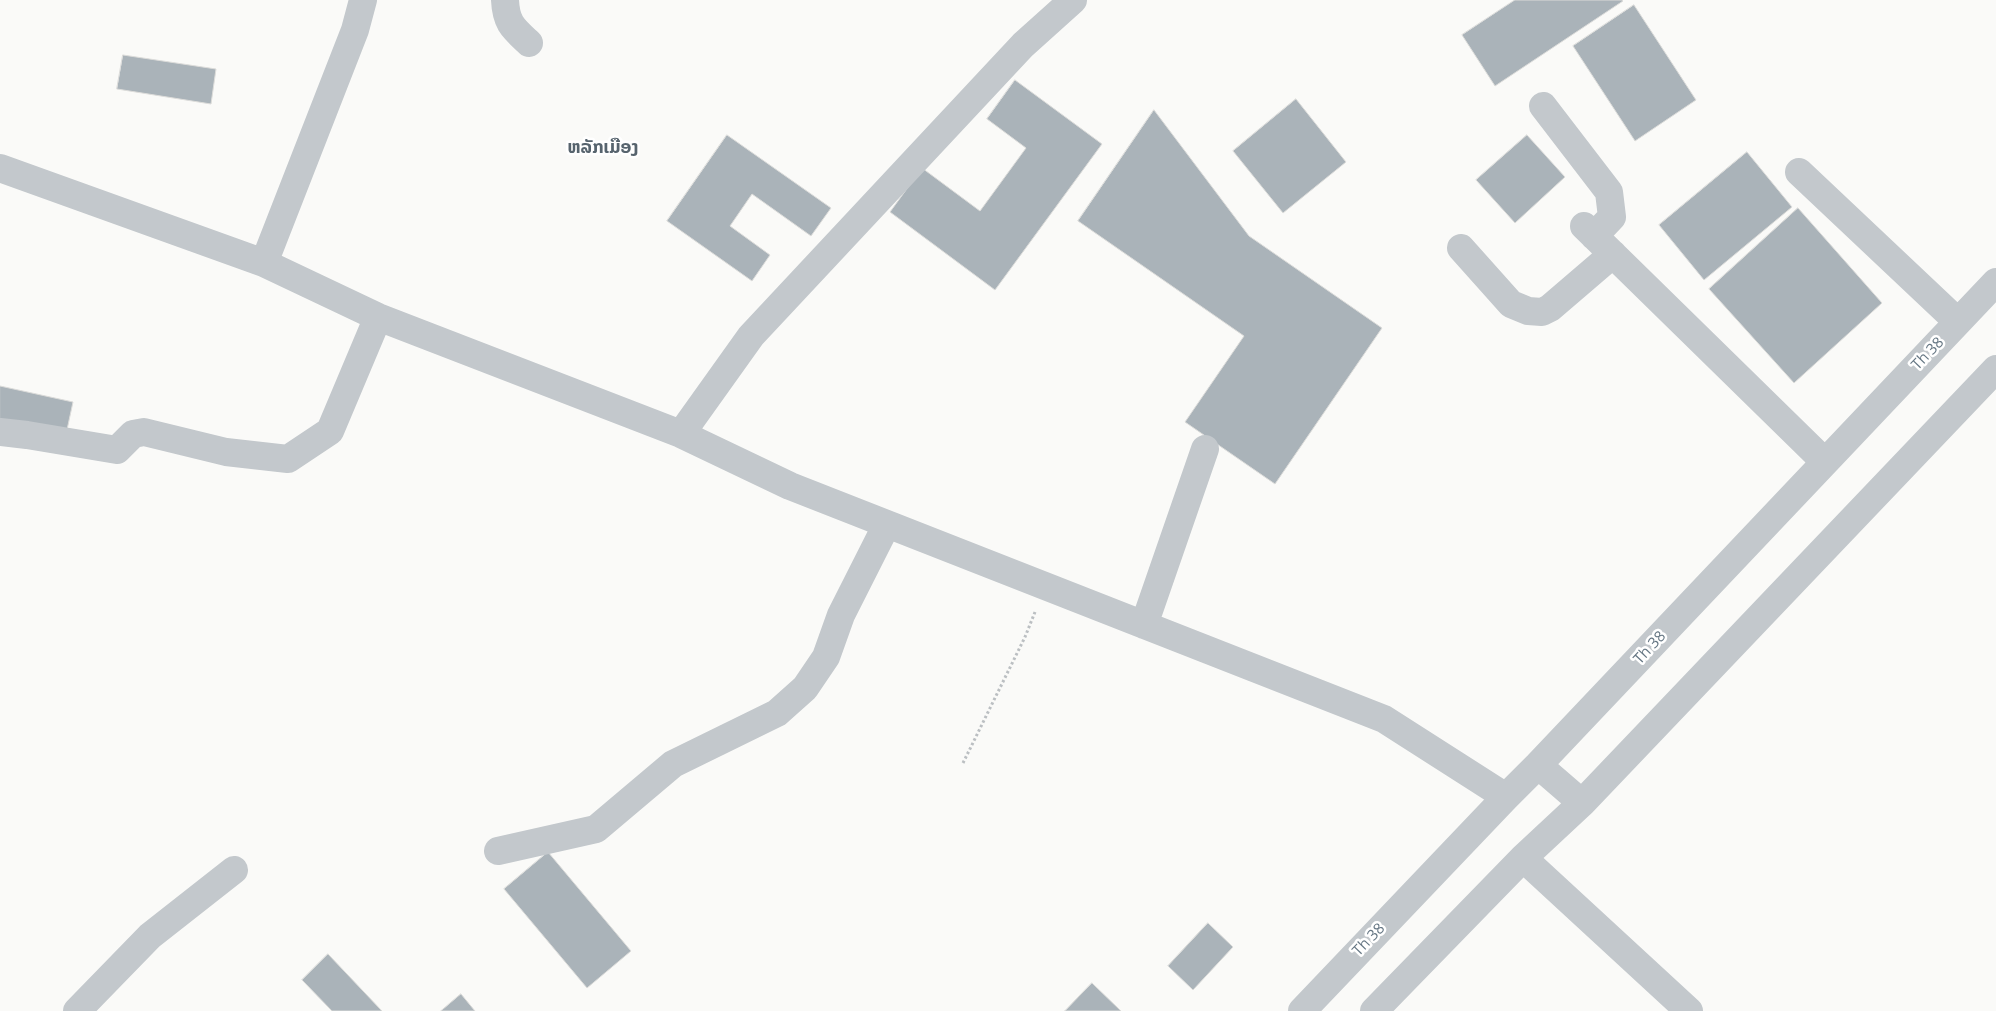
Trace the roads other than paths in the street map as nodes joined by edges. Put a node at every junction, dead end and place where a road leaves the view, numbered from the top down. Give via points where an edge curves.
1 (363, 0) edge
2 (505, 0) edge
3 (1073, 0) edge
4 (530, 43) dead end
5 (1543, 106) dead end
6 (0, 168) edge
7 (1799, 172) dead end
8 (1597, 239) junction
9 (1461, 248) dead end
10 (264, 263) junction
11 (1996, 282) edge
12 (378, 317) junction
13 (1958, 322) junction
14 (1996, 369) edge
15 (0, 432) edge
16 (681, 434) junction
17 (1205, 449) dead end
18 (1825, 462) junction
19 (887, 524) junction
20 (1144, 625) junction
21 (1538, 765) junction
22 (1506, 797) junction
23 (1582, 803) junction
24 (498, 851) dead end
25 (1523, 858) junction
26 (234, 870) dead end
27 (77, 1011) edge
28 (1302, 1011) edge
29 (1374, 1011) edge
30 (1689, 1011) edge

1 - 10 street via 355,30
2 - 4 street via 511,26
3 - 16 street via 1023,45 751,336
5 - 8 street via 1609,192 1612,217
6 - 10 street
7 - 13 street
8 - 9 street via 1550,308 1542,312 1510,304
8 - 18 street
10 - 12 street
11 - 13 street, Th 38
12 - 15 street via 330,431 288,459 226,452 144,432 133,434 117,450
12 - 16 street
13 - 18 street, Th 38
14 - 23 street
16 - 19 street via 790,486
17 - 20 street
18 - 21 street, Th 38
19 - 20 street
19 - 24 street via 841,615 826,657 805,688 777,713 673,764 596,829
20 - 22 street via 1384,719
21 - 22 street, Th 38
21 - 23 street
22 - 28 street, Th 38
23 - 25 street
25 - 29 street
25 - 30 street
26 - 27 street via 150,936

